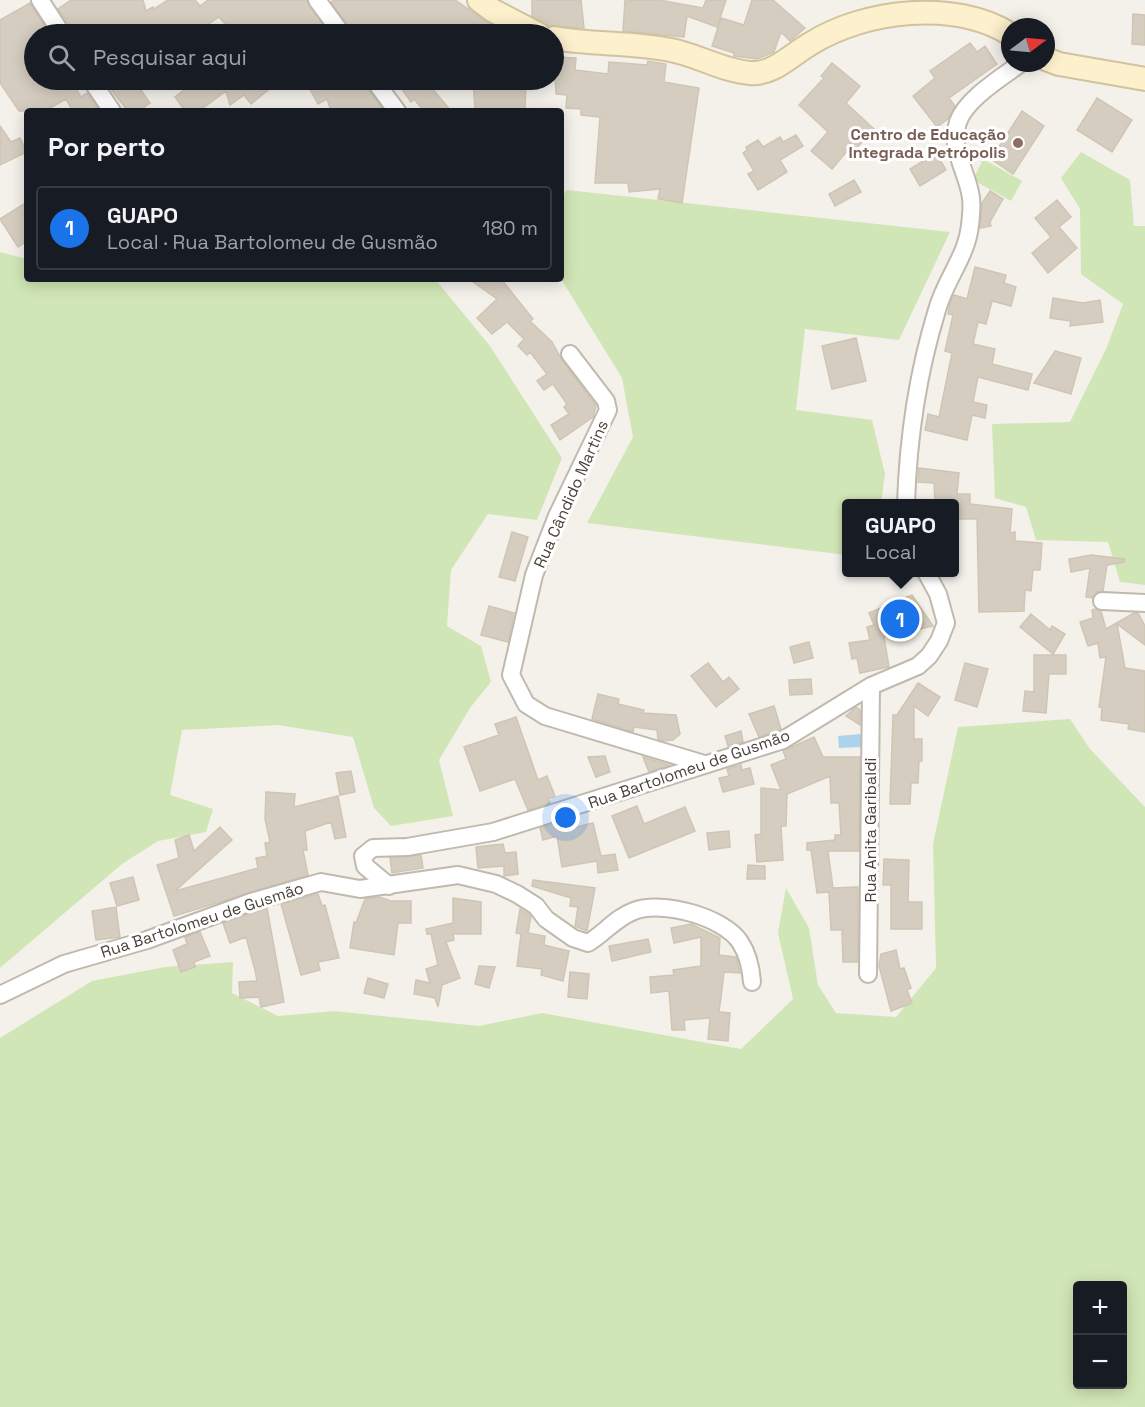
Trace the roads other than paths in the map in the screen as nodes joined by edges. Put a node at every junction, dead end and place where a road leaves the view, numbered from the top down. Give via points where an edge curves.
1 (40, 0) edge
2 (317, 0) edge
3 (479, 0) edge
4 (889, 6) edge
5 (56, 24) edge
6 (335, 24) edge
7 (519, 24) edge
8 (1001, 28) edge
9 (564, 40) edge
10 (1055, 62) edge
11 (1009, 72) edge
12 (1145, 79) edge
13 (98, 90) edge
14 (381, 90) edge
15 (110, 108) edge
16 (395, 108) edge
17 (570, 354) dead end
18 (906, 499) edge
19 (928, 577) edge
20 (1102, 601) dead end
21 (1145, 603) edge
22 (871, 686) junction
23 (704, 764) junction
24 (389, 886) junction
25 (868, 974) dead end
26 (752, 982) dead end
27 (0, 995) edge

1 - 5 street
2 - 6 street
3 - 7 main road
4 - 8 main road via 958,8 979,14
4 - 9 main road via 849,22 780,64 750,73 672,50
10 - 12 main road
11 - 18 street via 976,97 958,122 957,159 971,196 970,225 966,246 944,288 932,327 907,457
13 - 15 street
14 - 16 street
17 - 23 street, Rua Cândido Martins via 606,401 608,410 557,516 534,575 511,675 525,704 545,716
19 - 22 street, Rua Bartolomeu de Gusmão via 946,622 939,641 918,666
20 - 21 street
22 - 23 street, Rua Bartolomeu de Gusmão via 783,740
22 - 25 street, Rua Anita Garibaldi
23 - 24 street, Rua Bartolomeu de Gusmão via 493,832 407,847 373,848 363,856 365,866
24 - 26 street via 458,875 496,884 536,906 546,919 580,942 588,943 617,919 636,910 678,910 707,918 729,930 747,957
24 - 27 street, Rua Bartolomeu de Gusmão via 360,889 321,882 64,964

